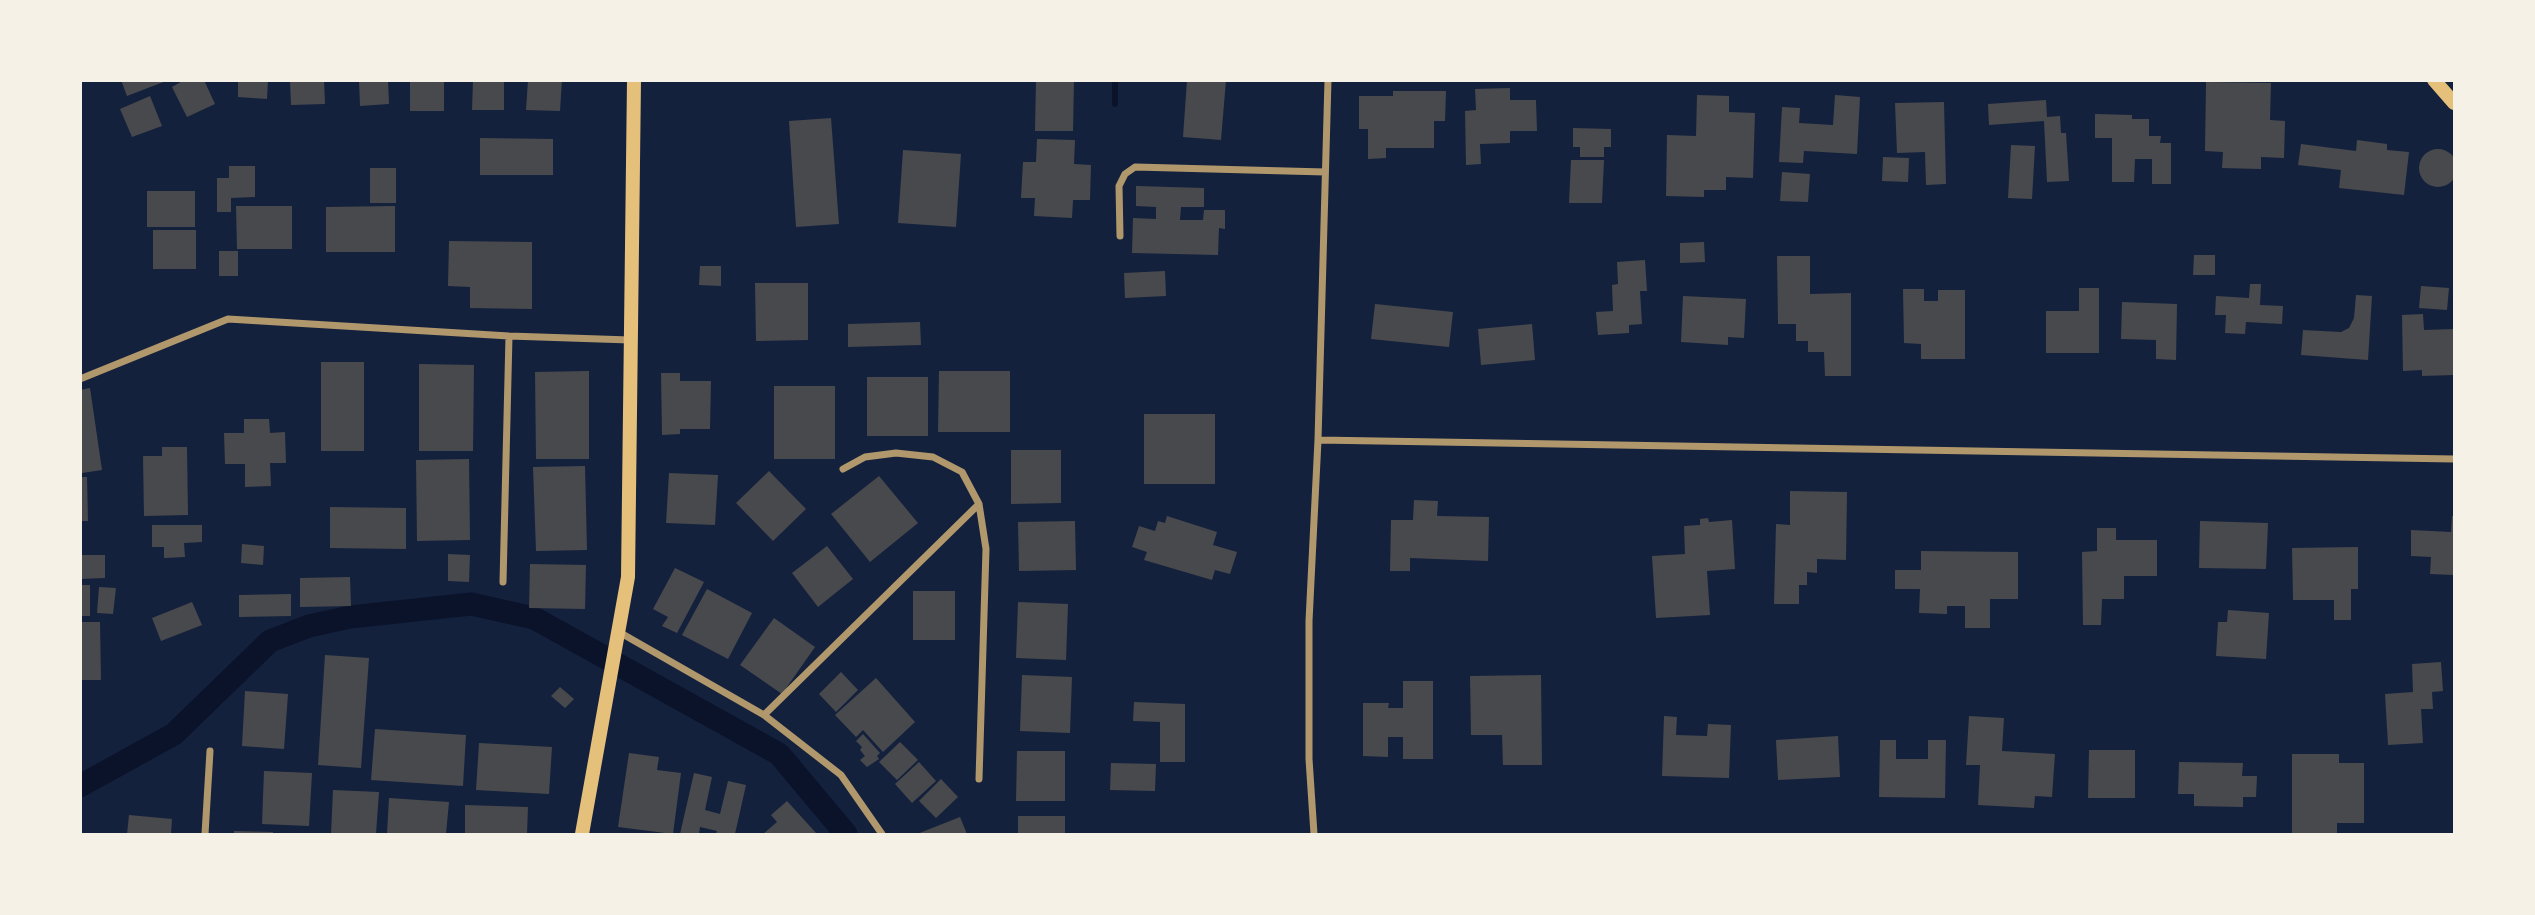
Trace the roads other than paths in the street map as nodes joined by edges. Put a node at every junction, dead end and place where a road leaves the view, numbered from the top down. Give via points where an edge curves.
1 (634, 80) edge
2 (1328, 80) edge
3 (2434, 80) edge
4 (2455, 103) edge
5 (1325, 172) junction
6 (1120, 236) dead end
7 (509, 336) junction
8 (630, 340) junction
9 (80, 379) edge
10 (1318, 440) junction
11 (2455, 460) edge
12 (843, 469) dead end
13 (979, 505) junction
14 (503, 582) dead end
15 (618, 637) junction
16 (764, 715) junction
17 (210, 751) dead end
18 (979, 779) dead end
19 (205, 835) edge
20 (582, 835) edge
21 (882, 835) edge
22 (1314, 835) edge

1 - 8 main road
2 - 5 street
3 - 4 main road
5 - 6 street via 1135,167 1119,186
5 - 10 street
7 - 8 street
7 - 9 street via 228,319
7 - 14 street
8 - 15 main road via 628,577
10 - 11 street
10 - 22 street via 1309,621
12 - 13 street via 865,457 895,453 933,457 962,472
13 - 16 street
13 - 18 street via 986,550
15 - 16 street
15 - 20 main road
16 - 21 street via 841,775
17 - 19 street

